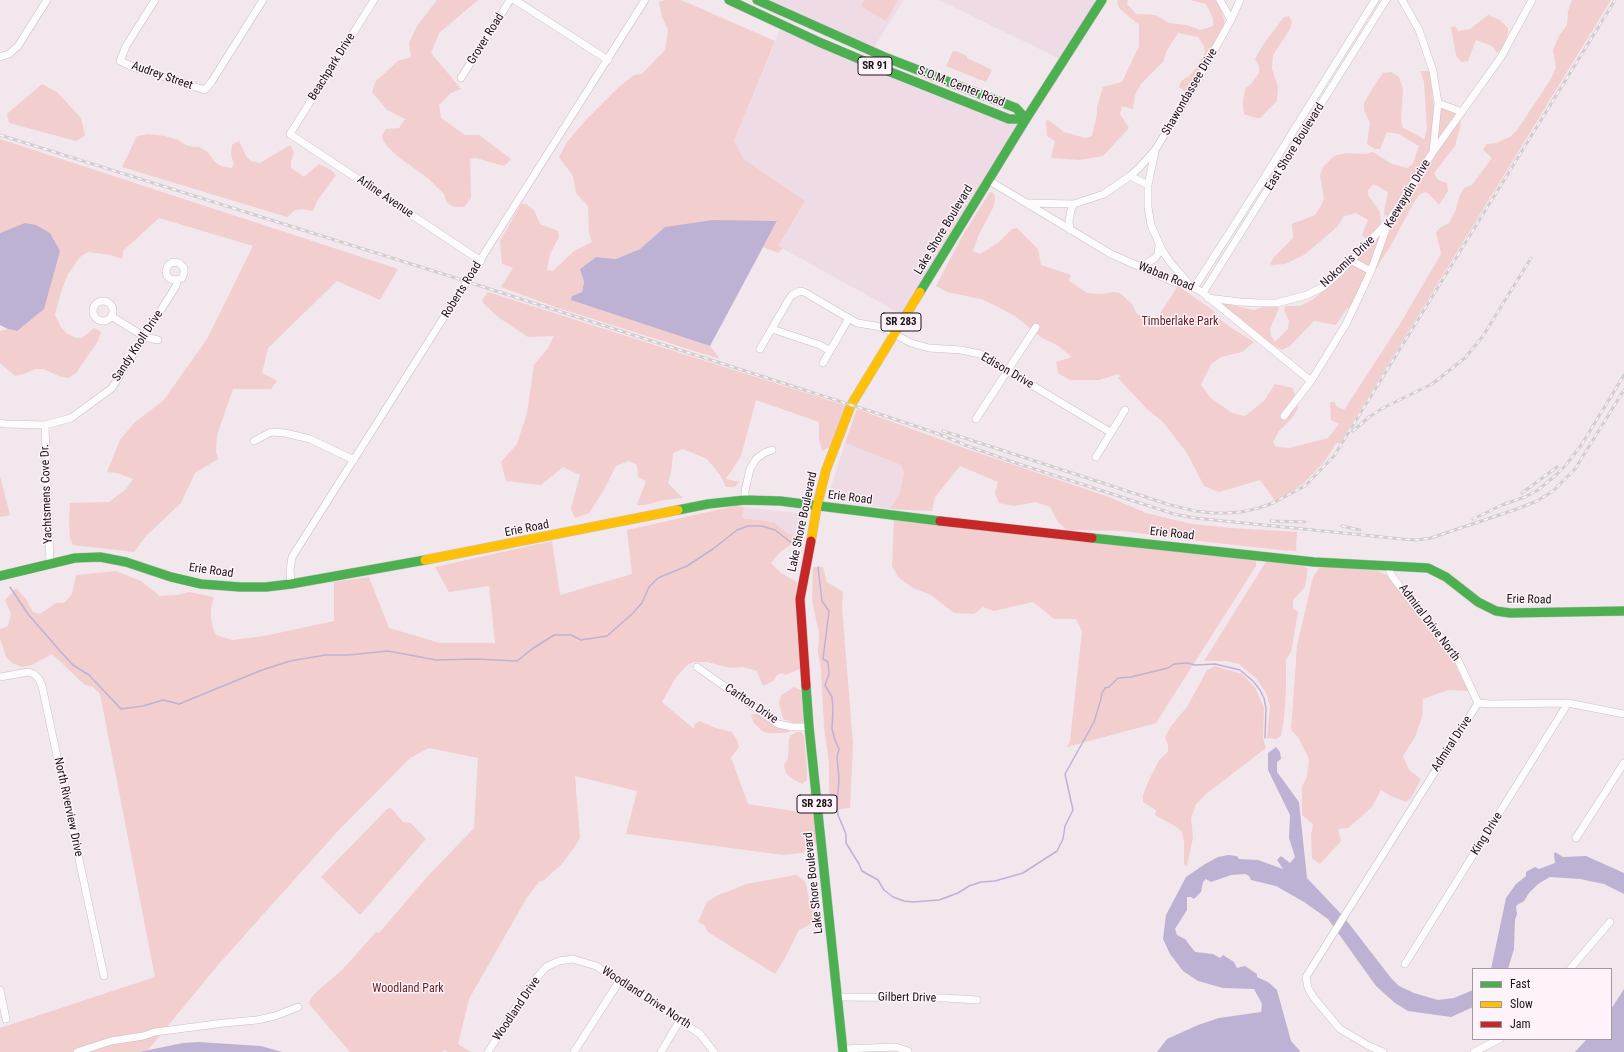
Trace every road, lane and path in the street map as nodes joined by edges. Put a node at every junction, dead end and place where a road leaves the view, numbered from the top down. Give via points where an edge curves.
1 (47, 0) edge
2 (155, 0) edge
3 (263, 0) edge
4 (374, 0) edge
5 (510, 0) edge
6 (515, 0) edge
7 (645, 0) edge
8 (729, 0) edge
9 (757, 0) edge
10 (1102, 0) edge
11 (1220, 0) edge
12 (1240, 0) edge
13 (1375, 0) edge
14 (1386, 0) edge
15 (1402, 0) edge
16 (1532, 0) edge
17 (1231, 20) junction
18 (0, 57) edge
19 (608, 60) junction
20 (461, 78) dead end
21 (1438, 103) junction
22 (1462, 112) junction
23 (1026, 119) junction
24 (290, 134) joint
25 (1155, 150) junction
26 (1433, 152) junction
27 (1130, 176) junction
28 (988, 180) junction
29 (1148, 185) junction
30 (1256, 191) junction
31 (1264, 196) junction
32 (1027, 203) junction
33 (1074, 204) junction
34 (1389, 221) junction
35 (1070, 230) junction
36 (1160, 245) junction
37 (481, 260) junction
38 (1352, 261) junction
39 (1138, 266) junction
40 (1371, 271) junction
41 (177, 280) dead end
42 (1192, 286) junction
43 (1205, 295) junction
44 (111, 316) dead end
45 (849, 318) junction
46 (1036, 327) dead end
47 (772, 329) junction
48 (894, 334) junction
49 (145, 337) junction
50 (158, 340) dead end
51 (760, 349) dead end
52 (830, 350) junction
53 (823, 363) dead end
54 (1008, 370) junction
55 (1311, 381) junction
56 (1124, 410) dead end
57 (1284, 416) dead end
58 (976, 420) dead end
59 (0, 422) edge
60 (45, 425) junction
61 (1110, 432) junction
62 (254, 441) dead end
63 (772, 450) dead end
64 (1096, 457) dead end
65 (354, 460) junction
66 (745, 500) junction
67 (816, 506) junction
68 (50, 563) junction
69 (1388, 567) junction
70 (0, 576) edge
71 (290, 584) junction
72 (1624, 610) edge
73 (697, 667) dead end
74 (0, 677) edge
75 (1478, 703) junction
76 (1568, 703) junction
77 (1624, 714) edge
78 (810, 727) junction
79 (1624, 763) edge
80 (1576, 838) dead end
81 (1610, 922) dead end
82 (1405, 964) dead end
83 (546, 967) joint
84 (1571, 968) edge
85 (104, 976) dead end
86 (620, 980) junction
87 (0, 990) edge
88 (837, 997) junction
89 (976, 1000) dead end
90 (298, 1007) dead end
91 (6, 1019) dead end
92 (680, 1020) junction
93 (1498, 1040) edge
94 (842, 1050) edge
95 (77, 1052) edge
96 (488, 1052) edge
97 (574, 1052) edge
98 (661, 1052) edge
99 (714, 1052) edge
100 (908, 1052) edge
101 (1383, 1052) edge
102 (1474, 1052) edge

1 - 18 street via 18,46
2 - 3 street, Audrey Street via 126,46 120,61 205,90
4 - 24 street, Beachpark Drive
5 - 20 street, Grover Road
6 - 19 street
7 - 19 street, Roberts Road
8 - 23 main road, S.O.M. Center Road / SR 91 via 890,72 1009,119
9 - 23 main road, S.O.M. Center Road / SR 91 via 887,58 1016,108
10 - 23 main road, Lake Shore Boulevard / SR 283
11 - 17 street
12 - 17 street, Shawondassee Drive
13 - 30 street, East Shore Boulevard
14 - 31 street, East Shore Boulevard
15 - 21 street via 1419,30 1433,71
16 - 22 street, Keewaydin Drive via 1501,57
17 - 25 street, Shawondassee Drive via 1187,100
19 - 37 street, Roberts Road
21 - 22 street
21 - 26 street
22 - 26 street, Keewaydin Drive
23 - 28 main road, Lake Shore Boulevard / SR 283
24 - 37 street, Arline Avenue
25 - 27 street, Shawondassee Drive
25 - 29 street
26 - 34 street, Keewaydin Drive
27 - 29 street
27 - 33 street, Shawondassee Drive via 1104,194
28 - 32 street, Waban Road
28 - 48 main road, Lake Shore Boulevard / SR 283
29 - 36 street via 1151,225
30 - 31 street
30 - 42 street, East Shore Boulevard
31 - 43 street, East Shore Boulevard
32 - 33 street, Shawondassee Drive
32 - 35 street, Waban Road
33 - 35 street via 1069,221
34 - 38 street, Nokomis Drive
34 - 40 street, Keewaydin Drive
35 - 39 street, Waban Road via 1111,254
36 - 39 street via 1155,258
36 - 42 street via 1170,262
37 - 65 street, Roberts Road
38 - 40 street
38 - 43 street, Nokomis Drive via 1323,287 1307,295 1277,303 1240,302
39 - 42 street, Waban Road via 1174,282
40 - 55 street, Keewaydin Drive via 1346,324
41 - 49 street, Sandy Knoll Drive via 176,286
42 - 43 street, Waban Road
43 - 55 street, Waban Road
44 - 49 street
45 - 47 street, Edison Drive via 800,291 789,299
45 - 48 street, Edison Drive
45 - 52 street
46 - 54 street
47 - 51 street
47 - 52 street
48 - 54 street, Edison Drive via 911,343 929,348 980,354
48 - 67 main road, Lake Shore Boulevard / SR 283 via 851,405 826,470
49 - 50 street
49 - 60 street, Sandy Knoll Drive via 112,388 70,418
52 - 53 street
54 - 58 street
54 - 61 street, Edison Drive
55 - 57 street, Keewaydin Drive
56 - 61 street
59 - 60 street, Sandy Knoll Drive
60 - 68 street, Yachtsmens Cove Dr.
61 - 64 street
62 - 65 street via 271,432 284,432 310,439
63 - 66 street via 756,459 750,469
65 - 71 street, Roberts Road via 292,557
66 - 67 main road, Erie Road
66 - 71 main road, Erie Road via 708,504 477,551
67 - 69 main road, Erie Road via 1304,561
67 - 78 main road, Lake Shore Boulevard / SR 283 via 800,599
68 - 70 main road, Erie Road
68 - 71 main road, Erie Road via 100,557 201,584 240,588
69 - 72 main road, Erie Road via 1428,568 1446,577 1478,602 1496,611 1526,613
69 - 75 street, Admiral Drive North via 1392,576 1458,660
73 - 78 street, Carlton Drive via 778,724
74 - 85 street, North Riverview Drive via 28,672 34,674 42,686
75 - 76 street, Admiral Drive
75 - 101 street, Admiral Drive via 1306,977 1308,988 1314,998 1340,1029
76 - 77 street, Admiral Drive
76 - 82 street, King Drive
78 - 88 main road, Lake Shore Boulevard / SR 283
79 - 80 street
81 - 84 street
83 - 86 street, Woodland Drive North via 558,961 573,959 596,966
83 - 96 street, Woodland Drive via 528,988
86 - 92 street, Woodland Drive North
86 - 97 street
87 - 91 street
88 - 89 street, Gilbert Drive
88 - 94 main road, Lake Shore Boulevard / SR 283
90 - 95 street via 263,1019 155,1032 111,1041
92 - 98 street
92 - 99 street, Woodland Drive North via 700,1034
93 - 102 street
94 - 100 street via 896,1047

